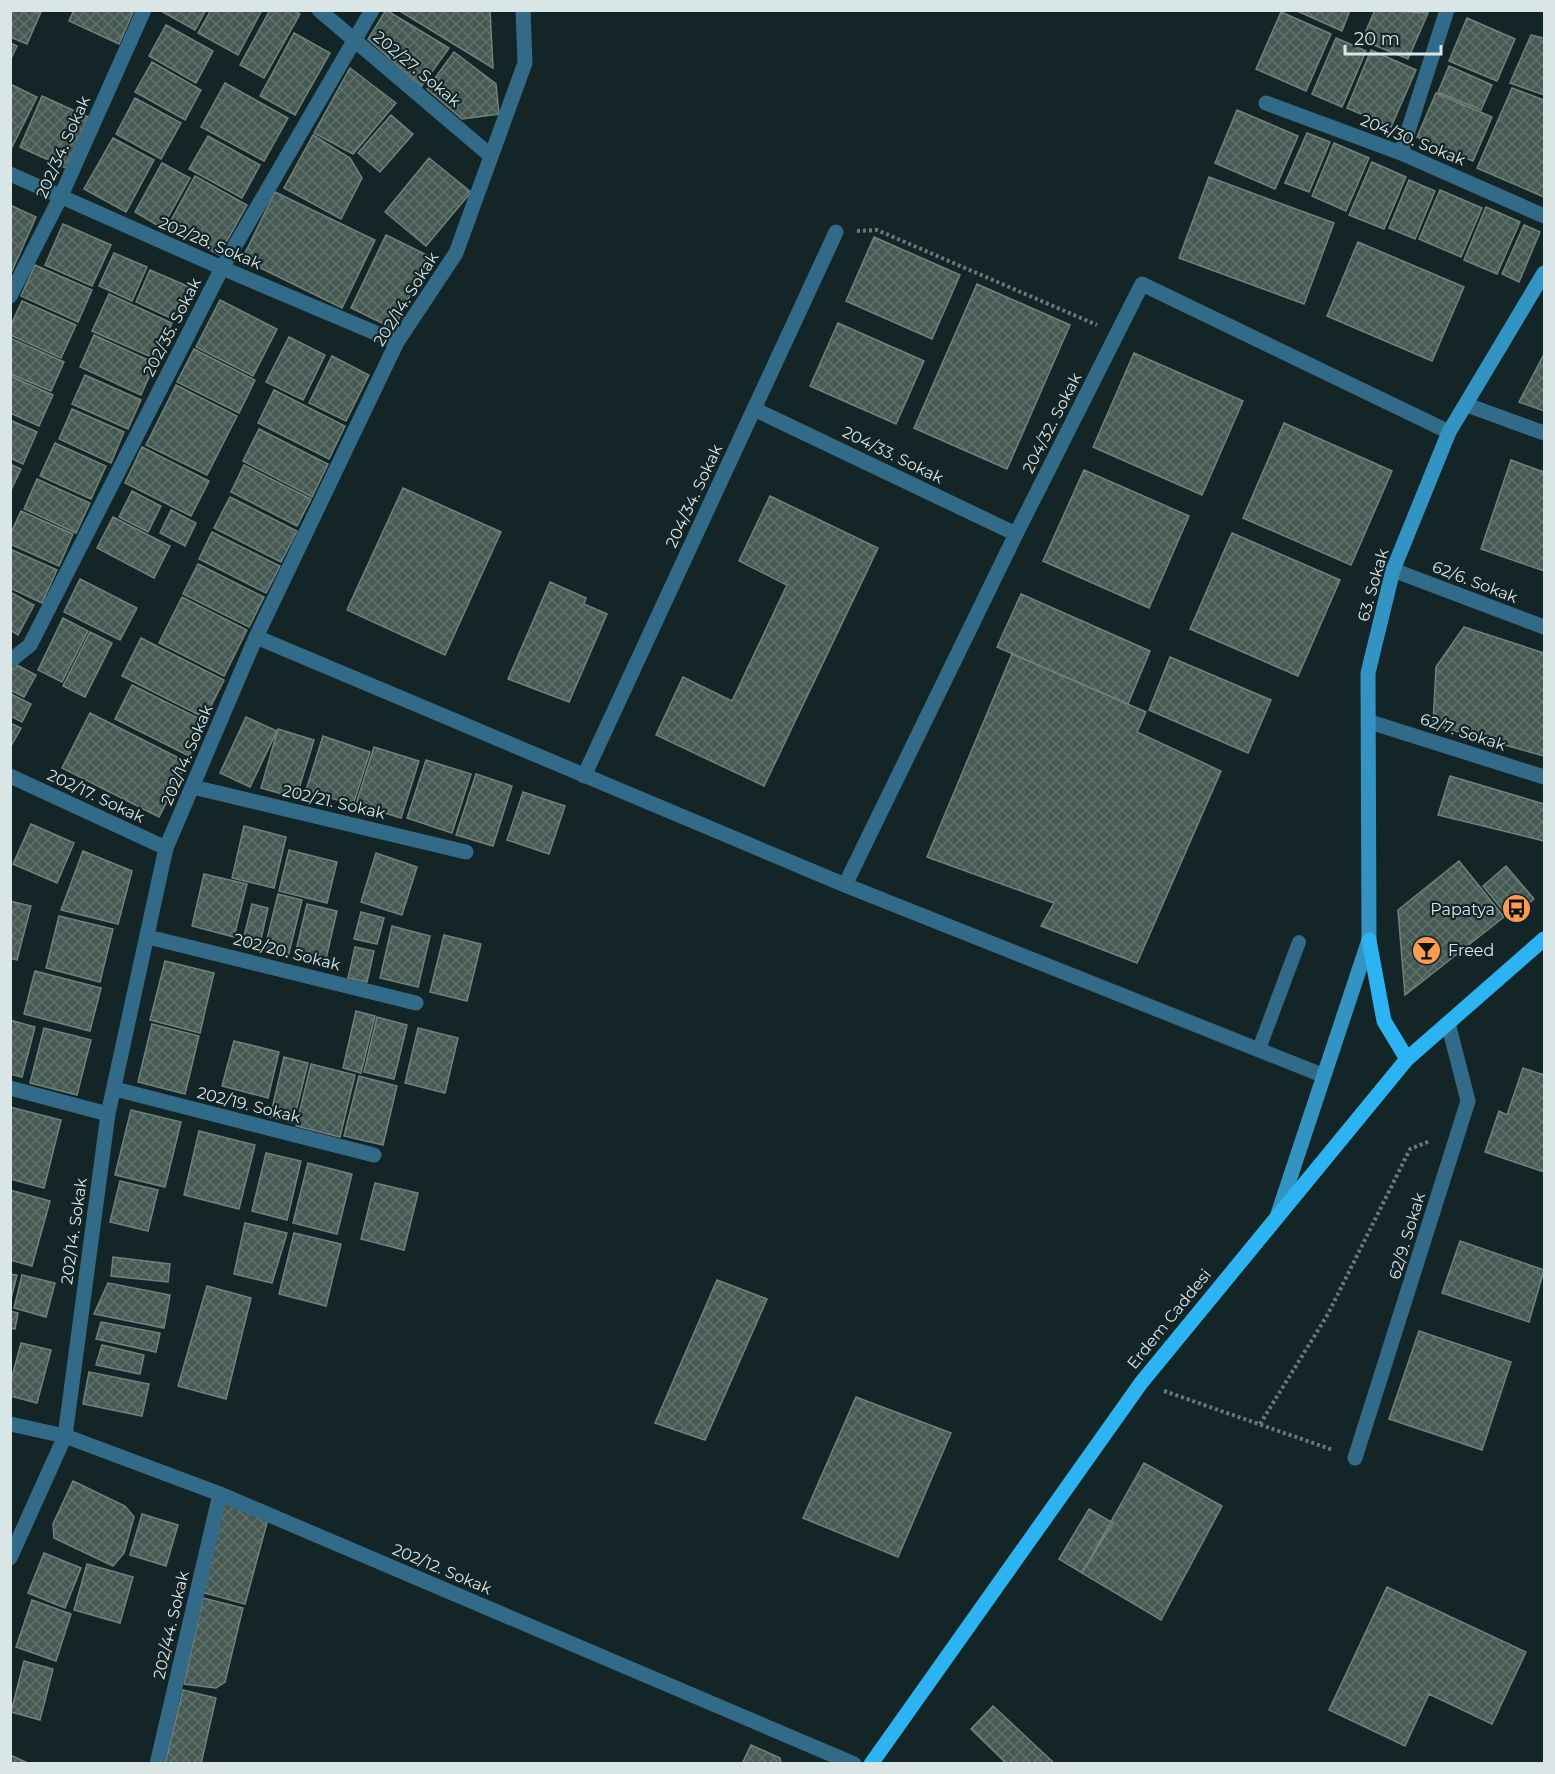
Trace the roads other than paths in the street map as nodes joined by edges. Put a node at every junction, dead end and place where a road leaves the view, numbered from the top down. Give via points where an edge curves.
1 (144, 10) edge
2 (319, 10) edge
3 (372, 10) edge
4 (523, 10) edge
5 (1447, 10) edge
6 (354, 40) junction
7 (1266, 103) dead end
8 (1401, 153) junction
9 (491, 156) junction
10 (10, 174) edge
11 (60, 198) junction
12 (1545, 216) edge
13 (836, 232) road end
14 (222, 268) junction
15 (1545, 273) edge
16 (10, 296) edge
17 (397, 342) junction
18 (1467, 405) junction
19 (754, 409) junction
20 (1449, 432) junction
21 (1545, 433) edge
22 (1016, 534) junction
23 (1393, 570) junction
24 (1545, 627) edge
25 (256, 637) junction
26 (10, 661) edge
27 (1370, 722) junction
28 (10, 776) edge
29 (584, 776) junction
30 (1545, 777) edge
31 (193, 787) junction
32 (166, 848) junction
33 (466, 852) dead end
34 (845, 885) junction
35 (148, 937) junction
36 (1545, 939) edge
37 (1369, 940) junction
38 (1299, 942) dead end
39 (416, 1003) dead end
40 (1448, 1023) junction
41 (1259, 1049) junction
42 (1407, 1059) junction
43 (1322, 1075) junction
44 (10, 1088) edge
45 (115, 1089) junction
46 (108, 1114) junction
47 (374, 1155) dead end
48 (1277, 1217) junction
49 (10, 1424) edge
50 (65, 1436) junction
51 (1355, 1458) road end
52 (220, 1494) junction
53 (10, 1558) edge
54 (157, 1764) edge
55 (854, 1764) edge
56 (871, 1764) edge

1 - 11 street, 202/34. Sokak
2 - 6 street, 202/27. Sokak
3 - 6 street, 202/35. Sokak
4 - 9 street, 202/14. Sokak via 525,63
5 - 8 street
6 - 9 street, 202/27. Sokak
6 - 14 street, 202/35. Sokak
7 - 8 street, 204/30. Sokak
8 - 12 street, 204/30. Sokak
9 - 17 street, 202/14. Sokak via 456,253
10 - 11 street, 202/28. Sokak
11 - 14 street, 202/28. Sokak
11 - 16 street, 202/34. Sokak
13 - 19 street, 204/34. Sokak
14 - 17 street, 202/28. Sokak
14 - 26 street, 202/35. Sokak via 30,645
15 - 18 main road, 63. Sokak
17 - 25 street, 202/14. Sokak
18 - 20 main road, 63. Sokak
18 - 21 street
19 - 22 street, 204/33. Sokak
19 - 29 street, 204/34. Sokak
20 - 22 street, 204/32. Sokak via 1142,284
20 - 23 main road, 63. Sokak
22 - 34 street, 204/32. Sokak
23 - 24 street, 62/6. Sokak
23 - 27 main road, 63. Sokak via 1368,673
25 - 29 street
25 - 31 street, 202/14. Sokak
27 - 30 street, 62/7. Sokak
27 - 37 main road, 63. Sokak
28 - 32 street, 202/17. Sokak
29 - 34 street
31 - 32 street, 202/14. Sokak
31 - 33 street, 202/21. Sokak
32 - 35 street, 202/14. Sokak
34 - 41 street
35 - 39 street, 202/20. Sokak
35 - 45 street, 202/14. Sokak
36 - 40 main road, Erdem Caddesi
37 - 42 main road via 1384,1022
37 - 43 main road, 63. Sokak
38 - 41 lane
40 - 42 main road, Erdem Caddesi
40 - 51 street, 62/9. Sokak via 1468,1101
41 - 43 street
42 - 48 main road, Erdem Caddesi
43 - 48 main road, 63. Sokak
44 - 46 street
45 - 46 street, 202/14. Sokak
45 - 47 street, 202/19. Sokak
46 - 50 street, 202/14. Sokak
48 - 56 main road, Erdem Caddesi via 1141,1383
49 - 50 street, 202/12. Sokak
50 - 52 street, 202/12. Sokak
50 - 53 street, 202/14. Sokak
52 - 54 street, 202/44. Sokak
52 - 55 street, 202/12. Sokak

